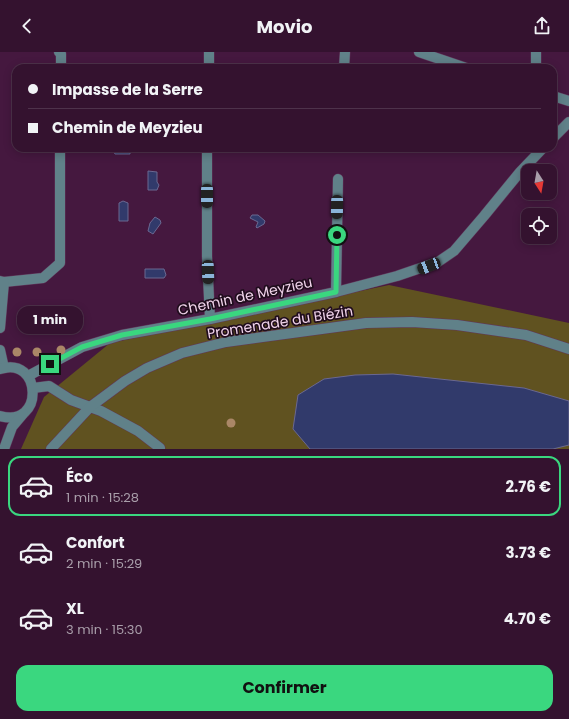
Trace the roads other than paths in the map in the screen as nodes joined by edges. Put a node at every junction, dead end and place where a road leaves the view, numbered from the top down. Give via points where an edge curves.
1 (59, 52) edge
2 (209, 52) edge
3 (345, 52) edge
4 (419, 52) edge
5 (452, 52) edge
6 (536, 52) edge
7 (448, 62) junction
8 (60, 64) edge
9 (209, 64) edge
10 (344, 64) edge
11 (454, 64) edge
12 (536, 64) edge
13 (557, 97) edge
14 (569, 101) edge
15 (569, 122) edge
16 (557, 134) edge
17 (60, 152) edge
18 (208, 152) edge
19 (539, 152) edge
20 (338, 179) dead end
21 (2, 282) edge
22 (336, 292) junction
23 (210, 319) junction
24 (0, 328) edge
25 (569, 349) edge
26 (0, 350) edge
27 (2, 368) edge
28 (28, 376) junction
29 (34, 388) junction
30 (90, 407) junction
31 (26, 410) junction
32 (0, 416) edge
33 (160, 448) dead end
34 (4, 449) edge
35 (51, 449) edge

1 - 8 street
2 - 9 street
3 - 10 street
4 - 7 street
5 - 7 street
6 - 12 street
7 - 11 street
13 - 14 street
15 - 16 street
17 - 21 street via 60,264 43,278
18 - 23 street via 207,256
19 - 22 street, Chemin de Meyzieu via 454,251 438,262
20 - 22 street
21 - 24 street
22 - 23 street, Chemin de Meyzieu
23 - 28 street, Chemin de Meyzieu via 122,335 82,347
25 - 30 street, Promenade du Biézin via 526,335 457,325 412,322 366,323 226,342 182,353 147,368
26 - 27 street
27 - 28 street via 13,368
28 - 29 street
29 - 30 street via 49,386 71,400
29 - 31 street via 34,396
30 - 33 street via 138,431
30 - 35 street, Promenade du Biézin
31 - 32 street via 17,416
31 - 34 street via 12,427

